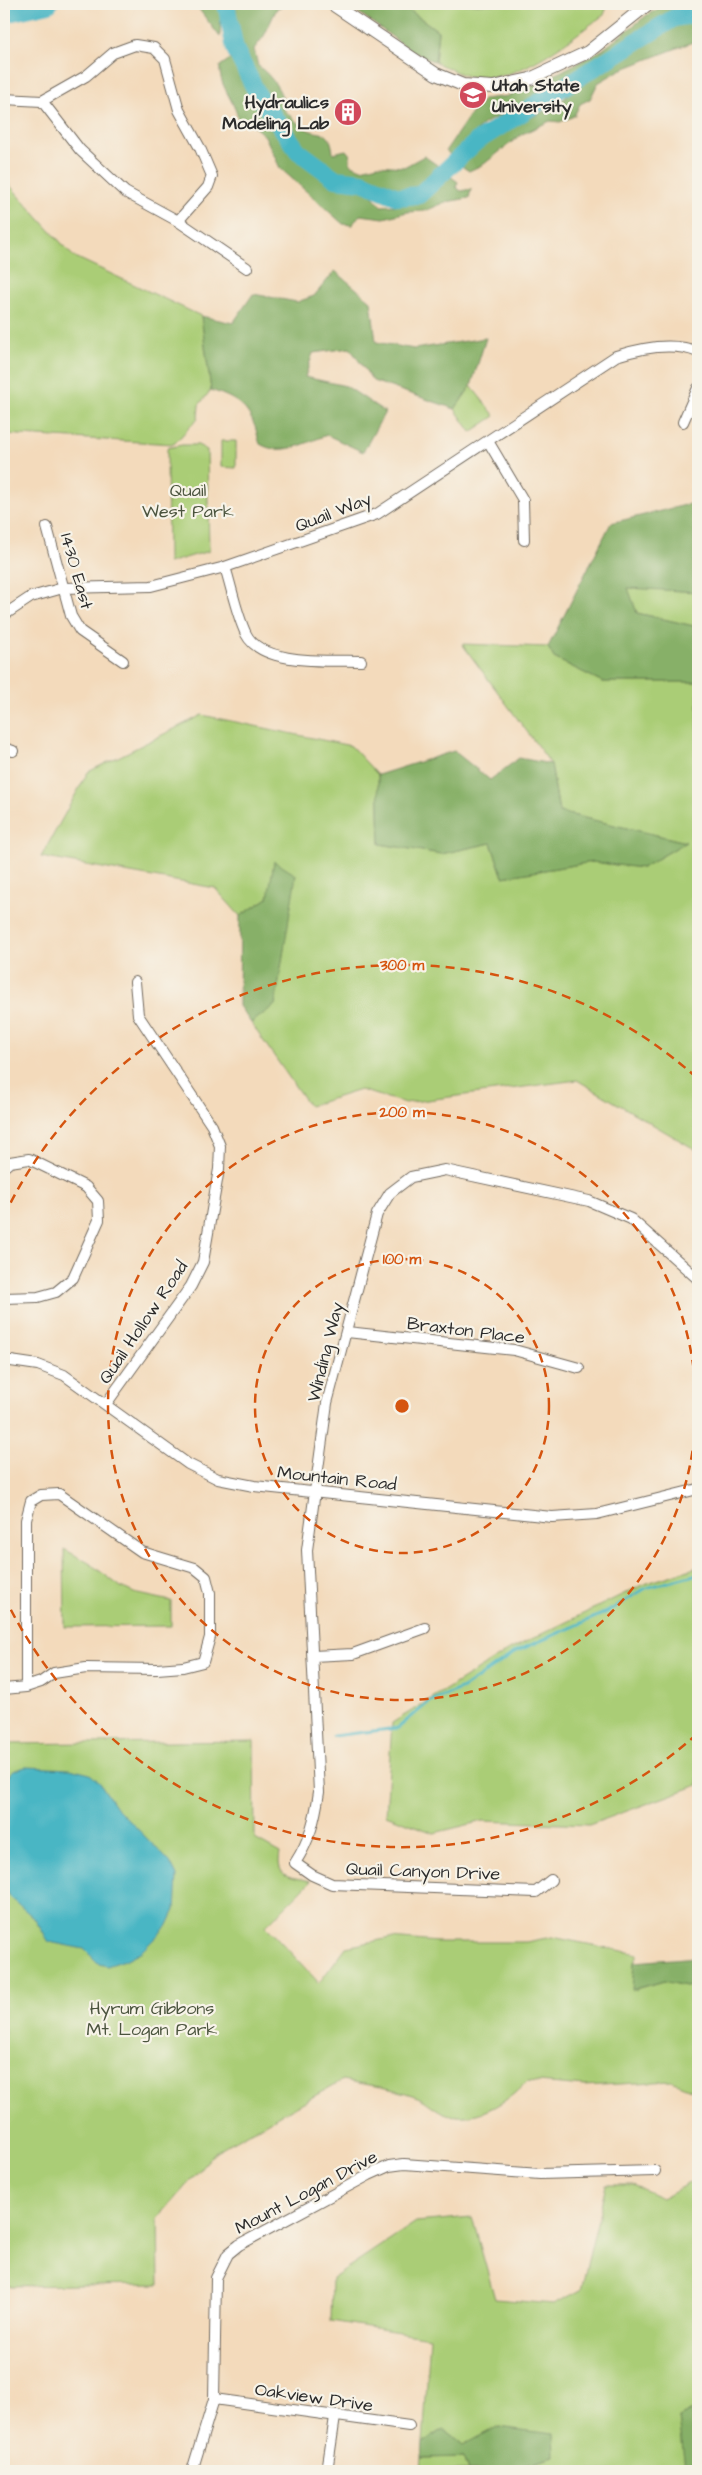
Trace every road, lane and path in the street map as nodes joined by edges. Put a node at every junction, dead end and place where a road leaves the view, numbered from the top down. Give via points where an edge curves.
1 (332, 4) edge
2 (648, 4) edge
3 (4, 99) edge
4 (42, 101) junction
5 (178, 221) junction
6 (247, 268) dead end
7 (698, 352) edge
8 (698, 388) edge
9 (683, 422) dead end
10 (488, 441) junction
11 (47, 527) dead end
12 (524, 540) dead end
13 (225, 567) junction
14 (63, 588) junction
15 (4, 615) edge
16 (123, 661) dead end
17 (361, 661) dead end
18 (135, 982) dead end
19 (4, 1167) edge
20 (698, 1279) edge
21 (4, 1298) edge
22 (346, 1332) junction
23 (4, 1360) edge
24 (579, 1368) dead end
25 (106, 1404) junction
26 (698, 1489) edge
27 (316, 1492) junction
28 (425, 1628) dead end
29 (312, 1656) junction
30 (26, 1688) junction
31 (4, 1689) edge
32 (295, 1863) joint
33 (551, 1880) dead end
34 (655, 2171) dead end
35 (214, 2399) junction
36 (335, 2417) junction
37 (409, 2426) dead end
38 (192, 2471) edge
39 (327, 2471) edge

1 - 2 street via 436,74 463,85 493,87 530,79 588,52
3 - 4 street
4 - 5 street via 100,170 125,192
4 - 5 street via 86,76 113,53 135,45 154,48 165,59 179,110 212,176 208,187
5 - 6 street
7 - 10 street, Quail Way via 650,347 616,356
8 - 9 street
10 - 12 street via 523,500
10 - 13 street, Quail Way via 378,514
11 - 14 street, 1430 East
13 - 14 street, Quail Way via 151,586
13 - 17 street via 246,635 258,648 279,657
14 - 15 street, Quail Way via 31,597
14 - 16 street, 1430 East via 71,616 80,630
18 - 25 street, Quail Hollow Road via 138,1015 212,1126 220,1146 219,1169 203,1262 191,1286
19 - 21 street via 10,1162 29,1159 86,1187 98,1201 99,1220 73,1278 56,1292 38,1297
20 - 22 street, Winding Way via 631,1218 589,1201 445,1170 411,1177 390,1193 376,1214
22 - 24 street, Braxton Place via 514,1350
22 - 27 street, Winding Way via 327,1403
23 - 25 street, Mountain Road via 38,1365 64,1375
25 - 27 street, Mountain Road via 188,1464 218,1479
26 - 27 street, Mountain Road via 597,1514 552,1517
27 - 29 street, Winding Way via 307,1550
28 - 29 street via 353,1654
29 - 32 street, Winding Way via 319,1792 313,1827
30 - 30 street via 54,1673 86,1668 183,1667 204,1662 210,1638 210,1592 206,1578 195,1568 142,1552 59,1494 41,1495 31,1501 26,1520
30 - 31 street
32 - 33 street, Quail Canyon Drive via 332,1884 536,1892
34 - 35 street, Mount Logan Drive via 540,2174 404,2164 389,2166 369,2175 228,2254 216,2278
35 - 36 street, Oakview Drive
35 - 38 street, Mount Logan Drive
36 - 37 street, Oakview Drive
36 - 39 street

